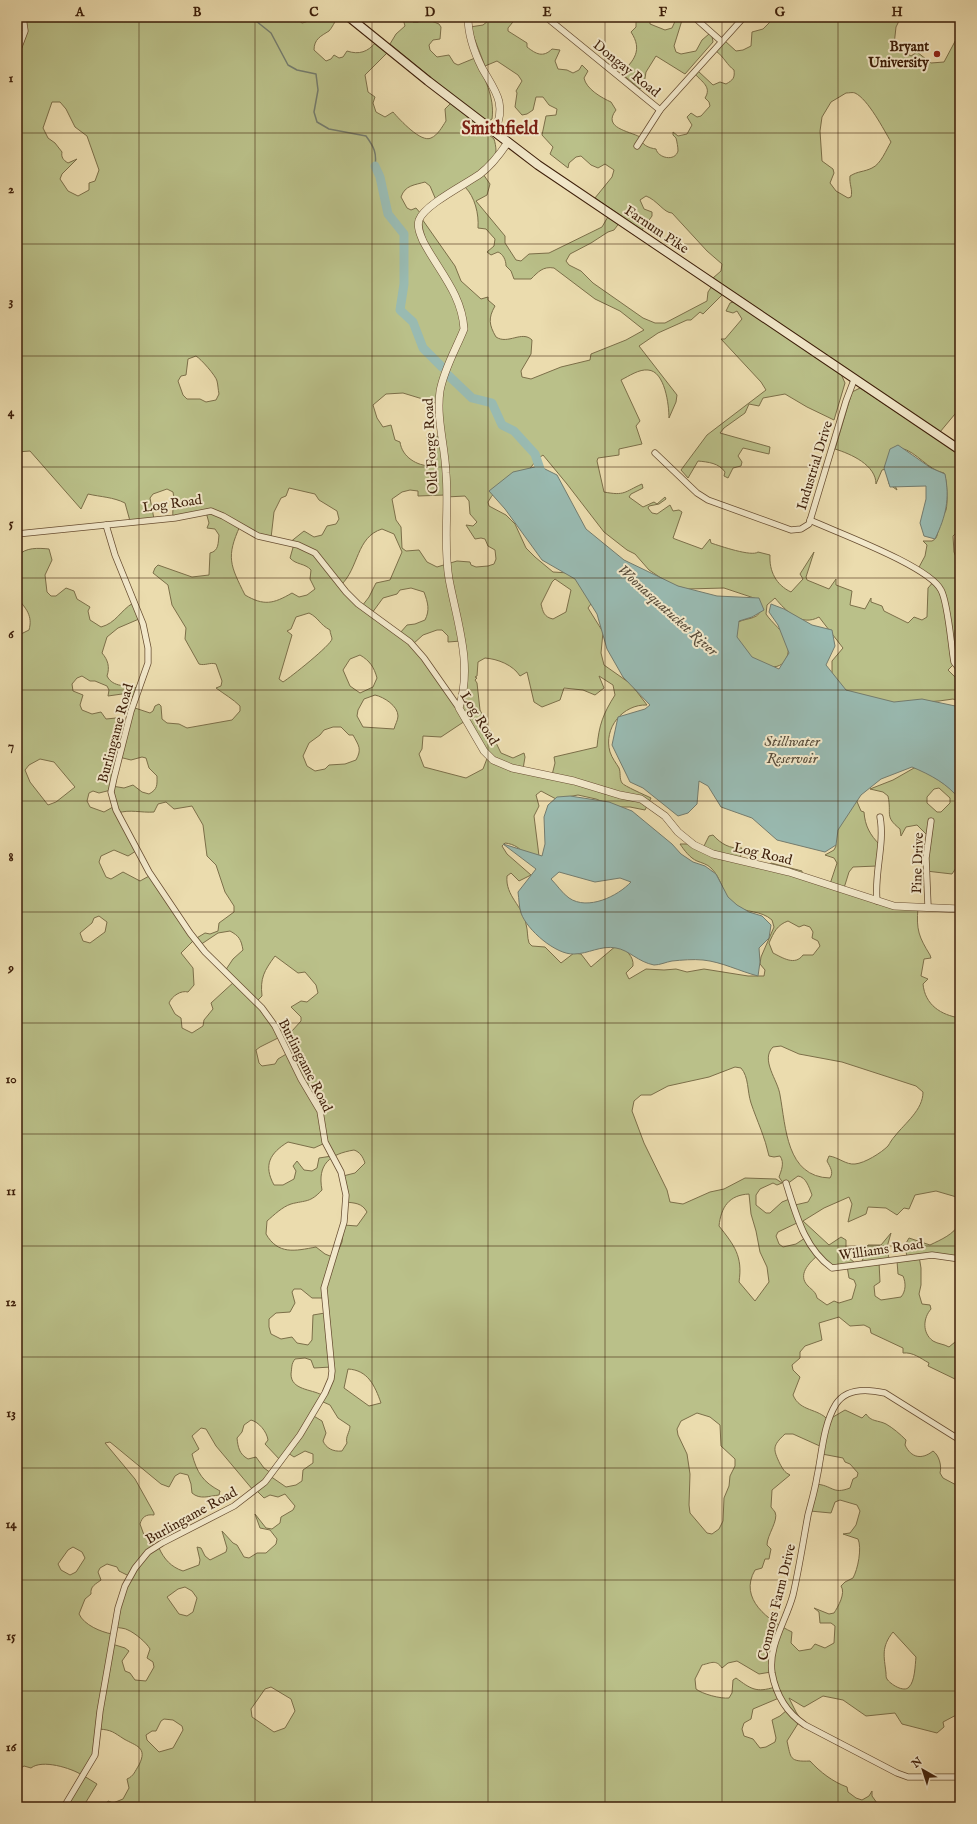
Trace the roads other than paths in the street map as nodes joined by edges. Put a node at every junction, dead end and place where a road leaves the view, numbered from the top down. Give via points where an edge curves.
1 (23, 17) edge
2 (349, 17) edge
3 (468, 17) edge
4 (546, 17) edge
5 (694, 17) edge
6 (744, 17) edge
7 (554, 19) edge
8 (721, 41) junction
9 (17, 52) edge
10 (660, 110) junction
11 (495, 131) junction
12 (508, 142) junction
13 (637, 146) dead end
14 (854, 380) junction
15 (960, 450) edge
16 (655, 453) dead end
17 (810, 520) junction
18 (106, 525) junction
19 (17, 534) edge
20 (960, 670) edge
21 (460, 708) junction
22 (880, 818) dead end
23 (931, 821) dead end
24 (877, 901) junction
25 (928, 906) junction
26 (960, 909) edge
27 (786, 1183) dead end
28 (960, 1259) edge
29 (960, 1440) edge
30 (960, 1777) edge
31 (64, 1807) edge

1 - 9 street via 25,31
2 - 11 main road, Farnum Pike
3 - 11 street via 475,53 495,87 500,104 499,121
4 - 7 street, Dongay Road
5 - 8 street
6 - 8 street
7 - 10 street, Dongay Road
8 - 10 street
10 - 13 street, Dongay Road via 649,123
11 - 12 main road, Farnum Pike
12 - 14 main road, Farnum Pike
12 - 21 street, Old Forge Road via 489,166 433,205 421,216 418,223 419,233 455,294 464,321 464,329 444,376 439,403 447,474 449,578 462,639 464,666 465,692
14 - 15 main road, Farnum Pike
14 - 17 street, Industrial Drive
16 - 17 street, Industrial Drive via 697,493 708,500 791,530 801,529 809,524
17 - 20 street via 899,560 934,580 942,590 954,662
18 - 19 street, Log Road
18 - 21 street, Log Road via 175,518 211,511 258,536 315,553 358,604 410,642
18 - 31 street, Burlingame Road via 114,555 143,624 148,648 148,663 131,711 111,792 116,810 149,872 190,933 205,952 262,1008 275,1026 320,1111 325,1142 341,1172 346,1195 344,1222 324,1288 331,1379 300,1435 265,1482 234,1506 162,1542 148,1552 135,1568 121,1595 118,1608 95,1755
21 - 24 street, Log Road via 484,752 493,760 512,768 641,799 665,816 678,832 694,845 713,854 789,872
22 - 24 street via 882,828 877,867
23 - 25 street, Pine Drive via 926,858
24 - 25 street, Log Road via 894,906
25 - 26 street, Log Road
27 - 28 street, Williams Road via 810,1245 822,1261 832,1268 932,1255
29 - 30 street, Connors Farm Drive via 885,1393 862,1390 848,1393 836,1403 823,1444 792,1596 771,1658 777,1693 793,1717 805,1725 908,1777

